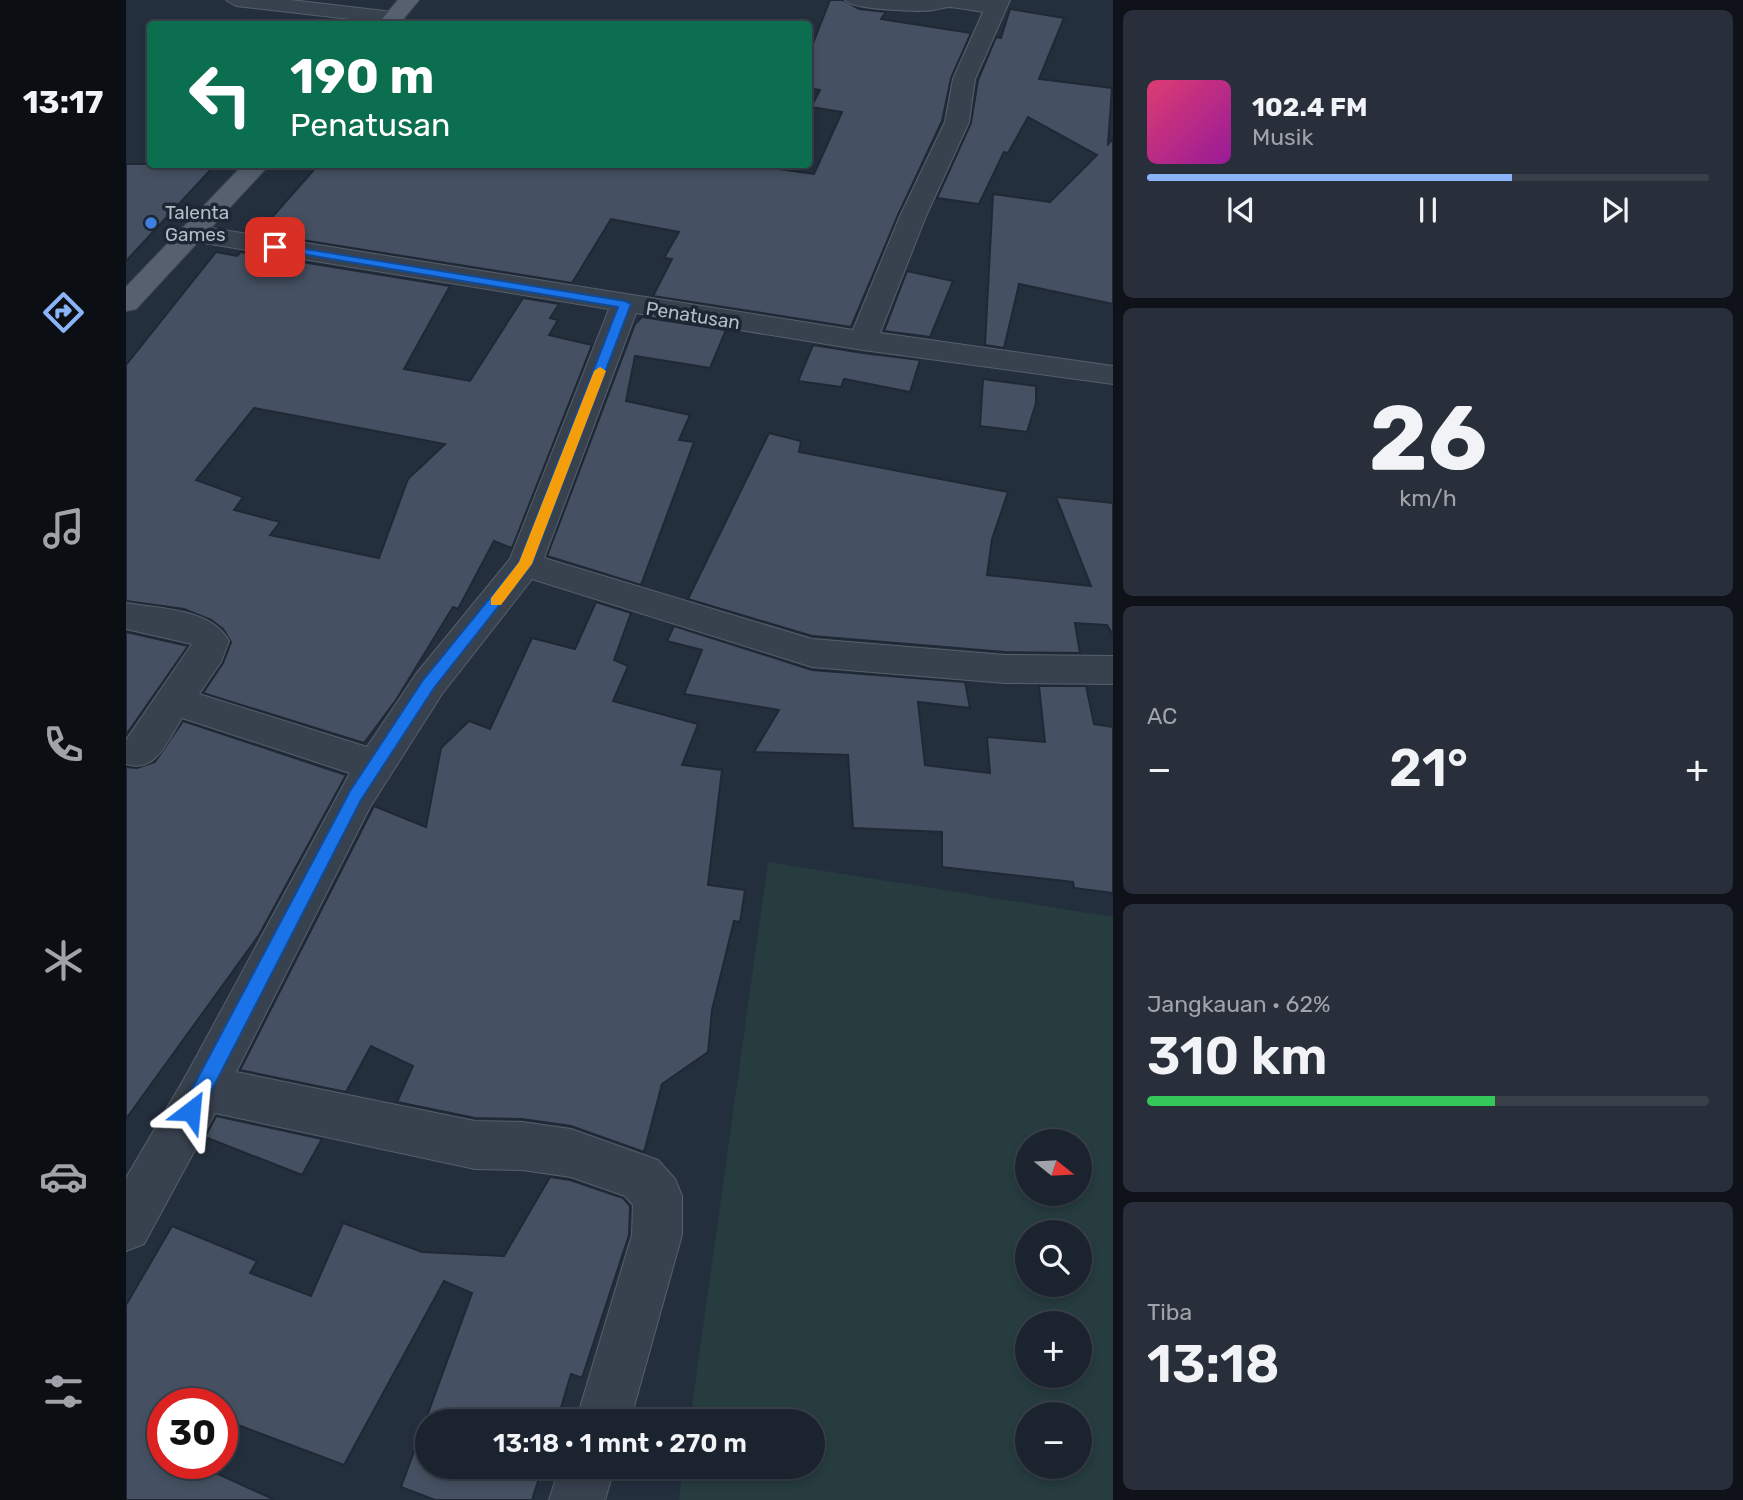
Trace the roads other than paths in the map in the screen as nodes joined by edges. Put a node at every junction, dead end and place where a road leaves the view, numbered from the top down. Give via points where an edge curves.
1 (236, 0) edge
2 (410, 0) edge
3 (855, 0) edge
4 (998, 4) edge
5 (390, 21) edge
6 (254, 168) edge
7 (192, 233) junction
8 (126, 303) edge
9 (625, 304) junction
10 (863, 341) junction
11 (1113, 375) edge
12 (525, 564) junction
13 (126, 616) edge
14 (1113, 670) edge
15 (174, 701) junction
16 (138, 753) dead end
17 (375, 765) junction
18 (204, 1088) junction
19 (126, 1226) edge
20 (606, 1409) edge
21 (584, 1479) edge
22 (577, 1500) edge

1 - 5 street
2 - 5 main road
3 - 4 street
4 - 10 street via 964,79 957,122
6 - 7 main road
7 - 8 main road
7 - 9 street, Penatusan
9 - 10 street, Penatusan
9 - 12 street
10 - 11 street, Penatusan
12 - 14 street via 812,653 1004,669
12 - 17 street via 429,684
13 - 15 street via 200,630 211,640 208,652
15 - 16 street
15 - 17 street
17 - 18 street
18 - 19 street
18 - 20 street via 475,1145 571,1153 641,1177 659,1196 657,1235
21 - 22 street

